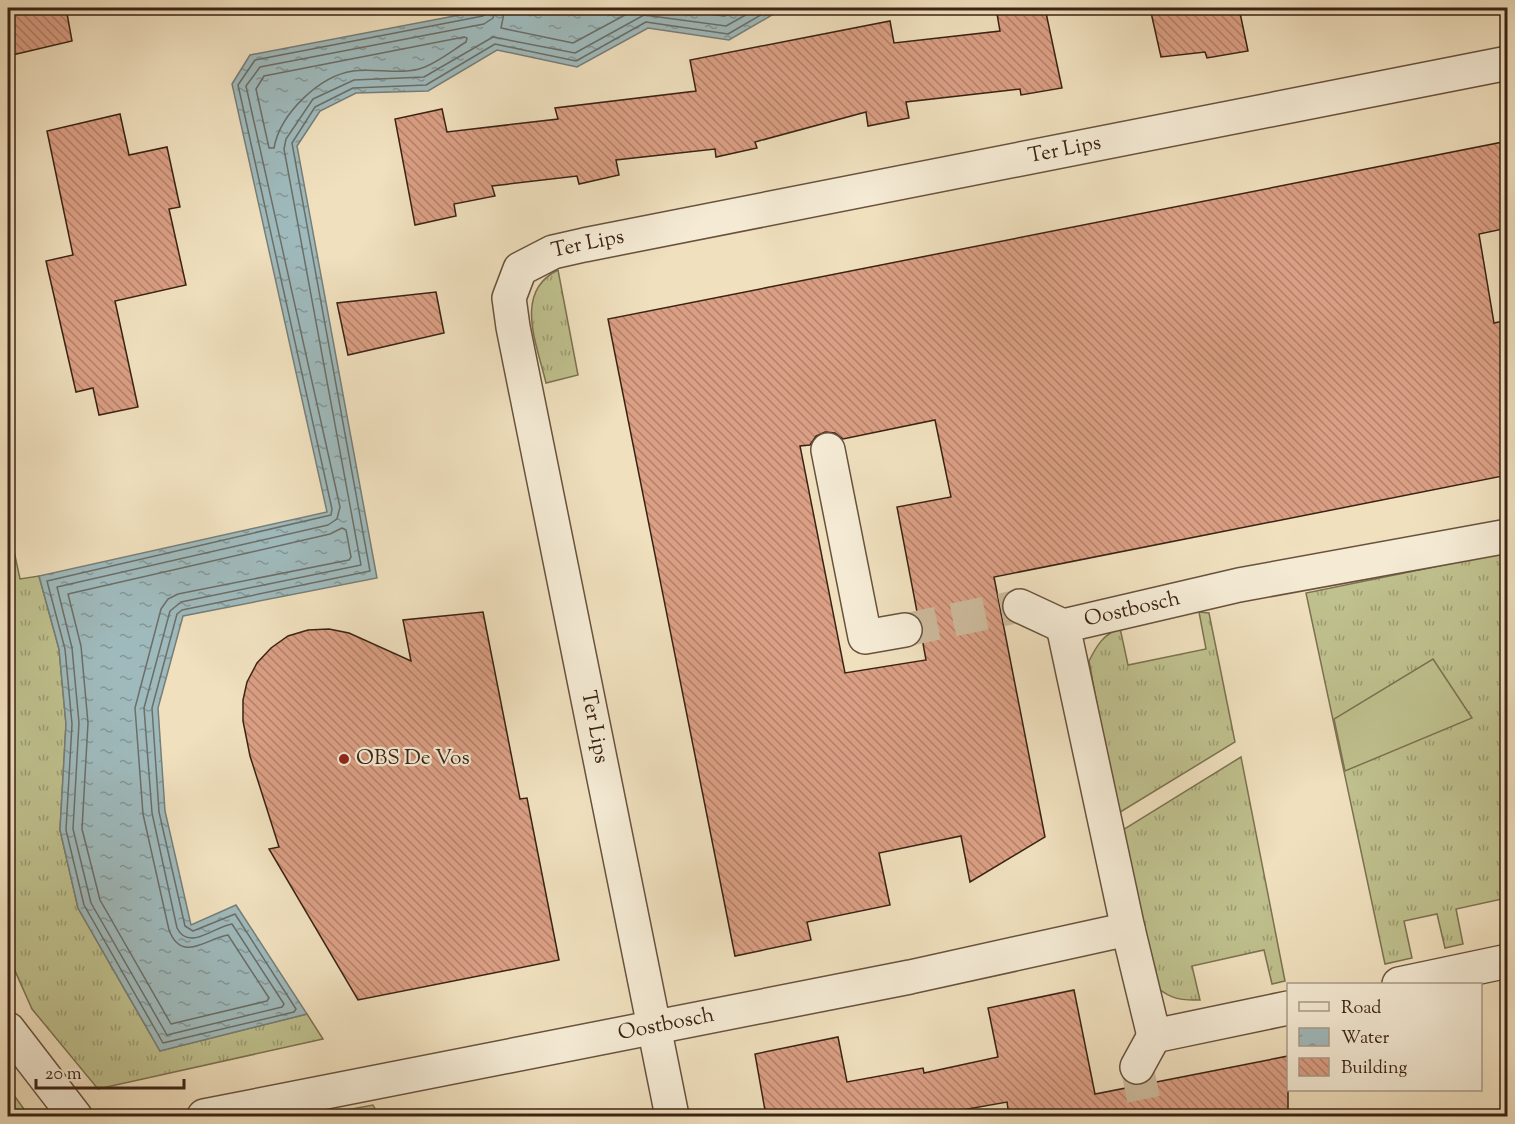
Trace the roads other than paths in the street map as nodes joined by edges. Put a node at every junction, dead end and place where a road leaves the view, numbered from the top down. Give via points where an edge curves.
1 (1508, 63) edge
2 (828, 450) dead end
3 (1508, 536) edge
4 (1020, 606) tunnel mouth
5 (1063, 626) junction
6 (905, 630) tunnel mouth
7 (1128, 929) junction
8 (1508, 961) edge
9 (1404, 983) edge
10 (1287, 1008) edge
11 (655, 1027) junction
12 (8, 1029) edge
13 (1154, 1036) junction
14 (1137, 1067) tunnel mouth
15 (75, 1116) edge
16 (204, 1116) edge
17 (672, 1116) edge

1 - 11 street, Ter Lips via 584,245 553,252 520,269 509,298 513,327
2 - 6 street via 866,637
3 - 5 street, Oostbosch via 1239,585
4 - 5 street
5 - 7 street, Oostbosch
7 - 11 street, Oostbosch
7 - 13 street, Oostbosch
8 - 9 street
10 - 13 street
11 - 16 street, Oostbosch
11 - 17 street, Ter Lips
12 - 15 street
13 - 14 street

